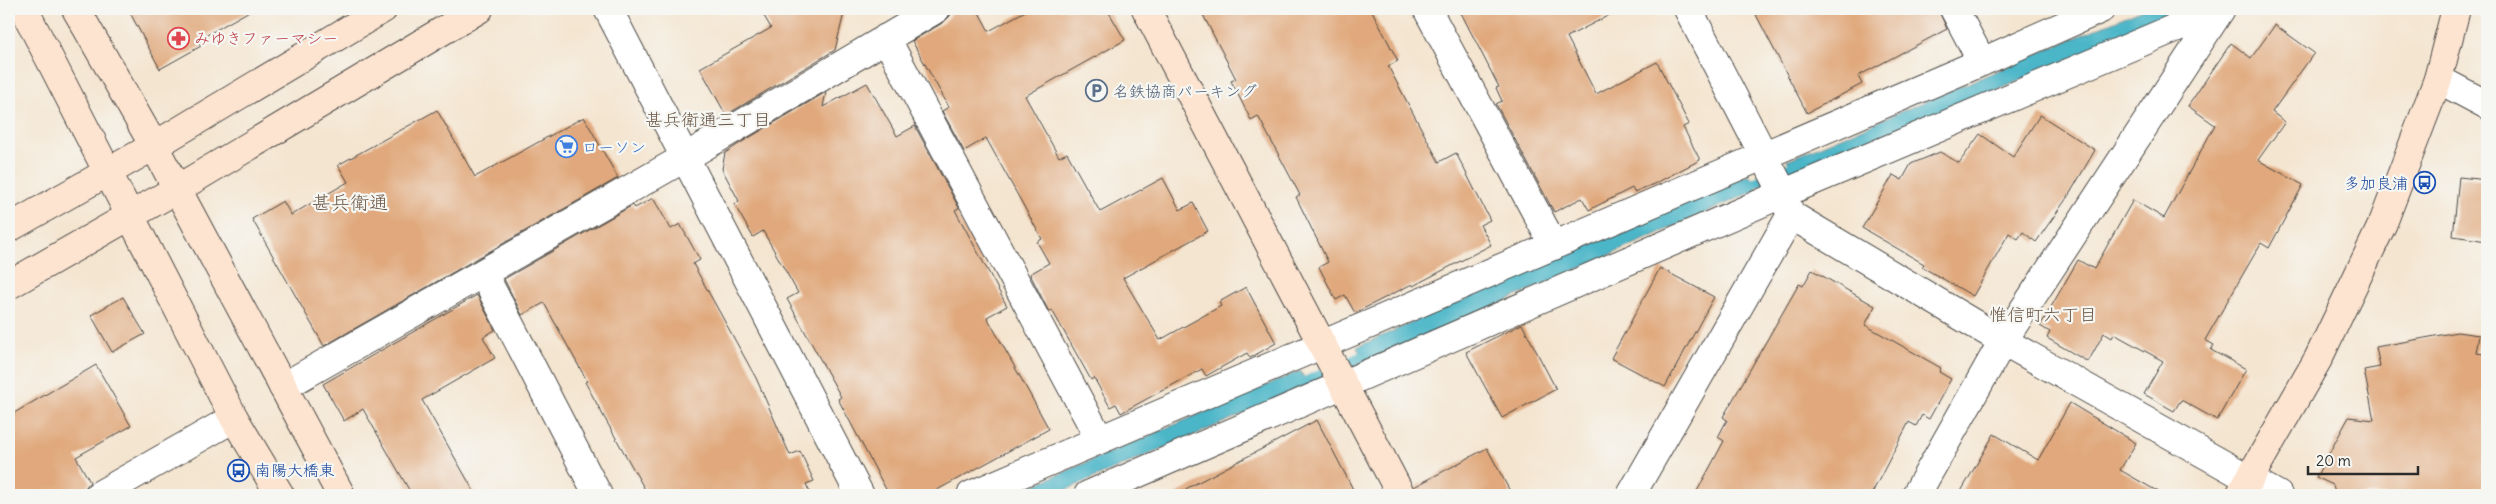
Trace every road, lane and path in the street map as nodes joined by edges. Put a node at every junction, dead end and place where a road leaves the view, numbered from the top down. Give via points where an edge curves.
1 (24, 9) edge
2 (76, 9) edge
3 (383, 9) edge
4 (479, 9) edge
5 (608, 9) edge
6 (936, 9) edge
7 (1146, 9) edge
8 (1427, 9) edge
9 (1688, 9) edge
10 (1954, 9) edge
11 (2101, 9) edge
12 (2221, 9) edge
13 (2456, 9) edge
14 (886, 38) junction
15 (1982, 62) junction
16 (2438, 79) junction
17 (2487, 106) edge
18 (154, 146) junction
19 (686, 157) junction
20 (1766, 158) junction
21 (107, 172) junction
22 (177, 189) junction
23 (1784, 198) junction
24 (130, 216) junction
25 (9, 228) edge
26 (1554, 246) junction
27 (483, 273) junction
28 (9, 285) edge
29 (2003, 341) junction
30 (1323, 349) junction
31 (1340, 381) junction
32 (284, 388) junction
33 (234, 418) junction
34 (1100, 440) junction
35 (2244, 487) edge
36 (1123, 489) edge
37 (99, 495) edge
38 (280, 495) edge
39 (341, 495) edge
40 (598, 495) edge
41 (860, 495) edge
42 (972, 495) edge
43 (1088, 495) edge
44 (1401, 495) edge
45 (1630, 495) edge
46 (1916, 495) edge
47 (2278, 495) edge

1 - 21 street
2 - 18 street
3 - 18 street
4 - 22 street
5 - 19 street
6 - 14 street
7 - 30 street
8 - 26 street
9 - 20 street
10 - 15 street
11 - 15 street
12 - 23 street
12 - 29 street
13 - 16 street
14 - 19 street
14 - 34 street
15 - 20 street
16 - 17 street
16 - 35 street via 2383,224 2318,359
18 - 21 street
18 - 22 street
19 - 27 street
19 - 41 street
20 - 23 street
20 - 26 street
21 - 24 street
21 - 25 street
22 - 24 street
22 - 32 street
23 - 29 street
23 - 31 street
23 - 45 street
24 - 28 street
24 - 33 street
26 - 30 street
27 - 32 street
27 - 40 street
29 - 35 street
29 - 46 street
30 - 31 street
30 - 34 street
31 - 36 street
31 - 44 street
32 - 39 street
33 - 37 street
33 - 38 street
34 - 42 street
35 - 47 street
36 - 43 street

